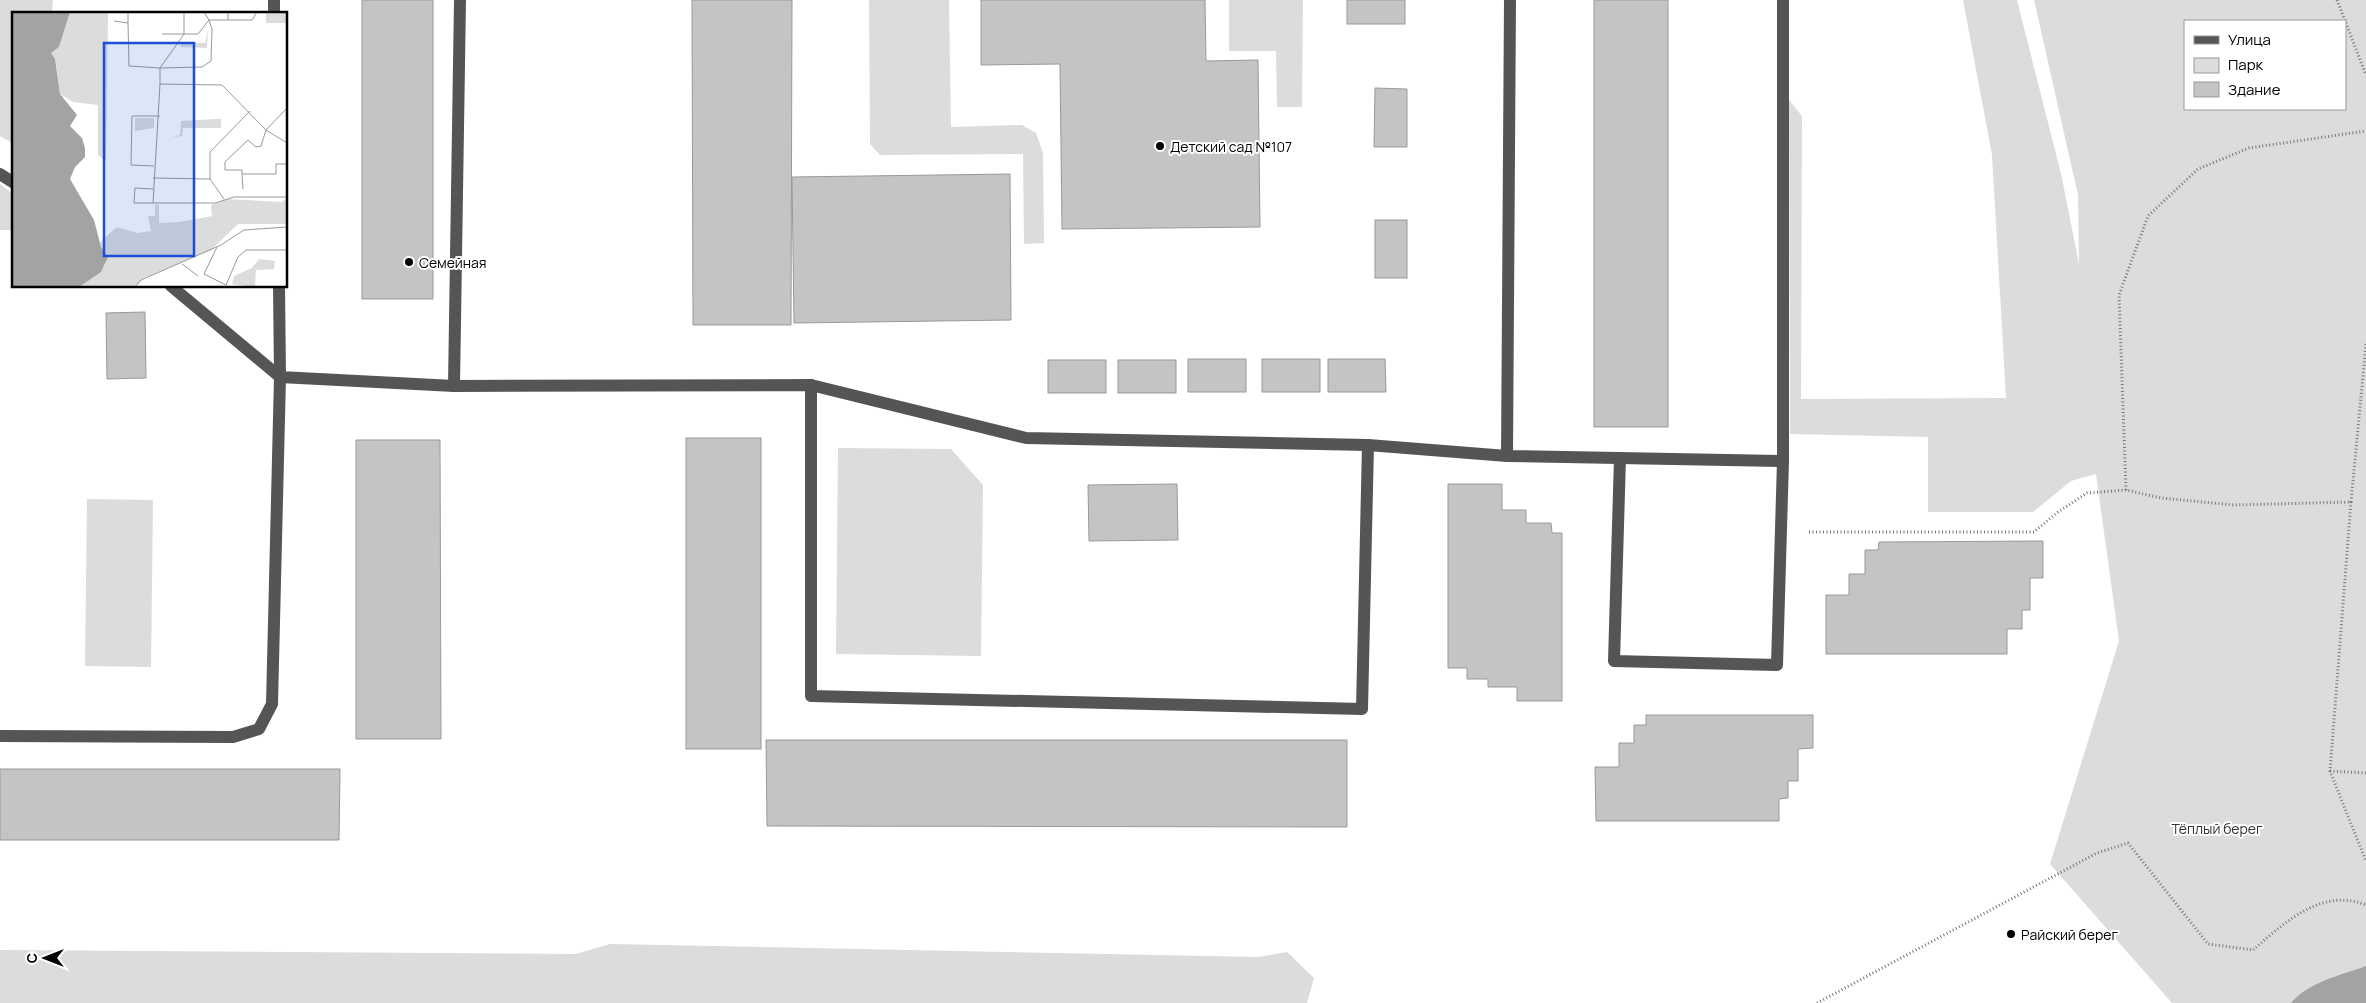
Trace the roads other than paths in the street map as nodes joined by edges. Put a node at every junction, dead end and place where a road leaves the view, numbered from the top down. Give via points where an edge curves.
1 (460, 0) edge
2 (1510, 0) edge
3 (1783, 0) edge
4 (0, 174) edge
5 (12, 182) edge
6 (173, 288) edge
7 (278, 288) edge
8 (280, 377) junction
9 (810, 385) junction
10 (454, 386) junction
11 (1368, 445) junction
12 (1507, 456) junction
13 (1620, 458) junction
14 (1783, 461) junction
15 (0, 736) edge

1 - 10 street
2 - 12 street
3 - 14 street
4 - 5 street
6 - 8 street
7 - 8 street
8 - 10 street
8 - 15 street via 272,704 260,729 233,737
9 - 10 street
9 - 11 street via 1026,438
9 - 11 street via 811,696 1362,709
11 - 12 street
12 - 13 street
13 - 14 street
13 - 14 street via 1614,661 1777,665

